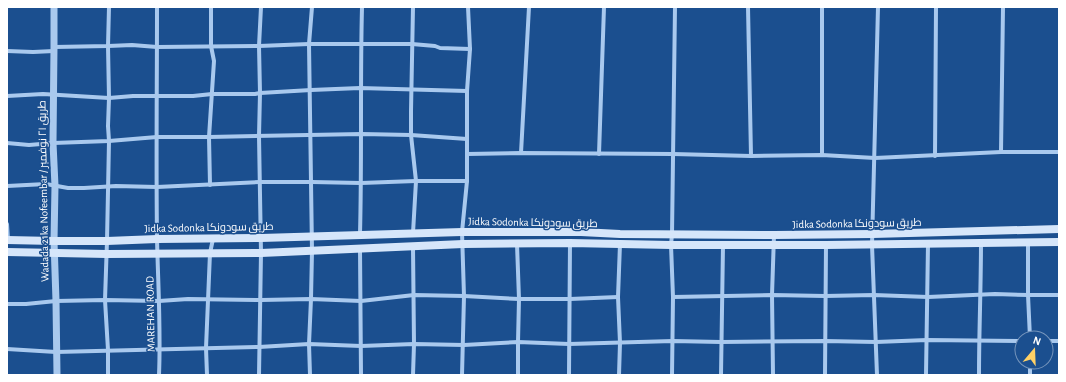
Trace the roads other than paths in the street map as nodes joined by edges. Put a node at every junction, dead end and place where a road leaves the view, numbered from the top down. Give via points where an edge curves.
1 (54, 7) edge
2 (109, 7) edge
3 (157, 7) edge
4 (211, 7) edge
5 (261, 7) edge
6 (312, 7) edge
7 (362, 7) edge
8 (413, 7) edge
9 (468, 7) edge
10 (529, 7) edge
11 (604, 7) edge
12 (675, 7) edge
13 (748, 7) edge
14 (822, 7) edge
15 (878, 7) edge
16 (936, 7) edge
17 (1003, 7) edge
18 (309, 44) junction
19 (361, 44) junction
20 (412, 44) junction
21 (108, 46) junction
22 (157, 46) junction
23 (211, 46) junction
24 (259, 46) junction
25 (54, 49) junction
26 (470, 49) junction
27 (7, 50) edge
28 (360, 88) junction
29 (412, 89) junction
30 (310, 90) junction
31 (467, 91) junction
32 (260, 93) junction
33 (54, 94) junction
34 (212, 94) junction
35 (7, 96) edge
36 (157, 96) junction
37 (109, 98) junction
38 (362, 134) junction
39 (310, 135) junction
40 (411, 135) junction
41 (259, 136) junction
42 (157, 137) junction
43 (209, 137) junction
44 (467, 139) junction
45 (109, 141) junction
46 (7, 143) edge
47 (53, 143) junction
48 (1001, 152) junction
49 (1059, 152) edge
50 (521, 153) junction
51 (467, 154) junction
52 (599, 154) junction
53 (673, 154) junction
54 (822, 155) junction
55 (751, 156) junction
56 (935, 156) junction
57 (875, 158) junction
58 (416, 181) junction
59 (467, 181) junction
60 (260, 182) junction
61 (312, 182) junction
62 (361, 183) junction
63 (210, 185) junction
64 (7, 186) edge
65 (55, 186) junction
66 (108, 186) junction
67 (157, 187) junction
68 (7, 224) edge
69 (1059, 229) edge
70 (462, 232) junction
71 (360, 234) junction
72 (413, 234) junction
73 (672, 234) junction
74 (873, 234) junction
75 (774, 235) junction
76 (311, 236) junction
77 (157, 238) junction
78 (261, 238) junction
79 (212, 239) junction
80 (8, 240) edge
81 (54, 241) junction
82 (107, 241) junction
83 (980, 242) junction
84 (1028, 242) junction
85 (1059, 242) edge
86 (570, 243) junction
87 (463, 244) junction
88 (518, 244) junction
89 (620, 244) junction
90 (928, 244) junction
91 (671, 245) junction
92 (723, 245) junction
93 (773, 245) junction
94 (826, 245) junction
95 (872, 245) junction
96 (413, 247) junction
97 (360, 249) junction
98 (312, 251) junction
99 (7, 252) edge
100 (157, 253) junction
101 (210, 253) junction
102 (261, 253) junction
103 (54, 254) junction
104 (107, 254) junction
105 (414, 295) junction
106 (772, 295) junction
107 (874, 295) junction
108 (981, 295) junction
109 (1028, 295) junction
110 (1059, 295) edge
111 (464, 296) junction
112 (723, 296) junction
113 (825, 296) junction
114 (673, 297) junction
115 (928, 297) junction
116 (618, 298) junction
117 (311, 299) junction
118 (520, 299) junction
119 (570, 299) junction
120 (105, 300) junction
121 (208, 300) junction
122 (261, 300) junction
123 (56, 301) junction
124 (160, 301) junction
125 (361, 301) junction
126 (7, 304) edge
127 (1030, 330) edge
128 (927, 340) junction
129 (979, 340) junction
130 (673, 341) junction
131 (772, 341) junction
132 (825, 341) junction
133 (1014, 341) edge
134 (518, 342) junction
135 (722, 342) junction
136 (876, 342) junction
137 (620, 343) junction
138 (309, 344) junction
139 (414, 344) junction
140 (570, 344) junction
141 (464, 345) junction
142 (361, 346) junction
143 (259, 347) junction
144 (206, 348) junction
145 (7, 349) edge
146 (160, 349) junction
147 (108, 350) junction
148 (56, 352) junction
149 (57, 375) edge
150 (108, 375) edge
151 (159, 375) edge
152 (207, 375) edge
153 (259, 375) edge
154 (310, 375) edge
155 (361, 375) edge
156 (414, 375) edge
157 (462, 375) edge
158 (518, 375) edge
159 (569, 375) edge
160 (619, 375) edge
161 (672, 375) edge
162 (721, 375) edge
163 (773, 375) edge
164 (825, 375) edge
165 (877, 375) edge
166 (926, 375) edge
167 (979, 375) edge

1 - 25 street, Wadada 21ka Nofeembar / طريق ٢١ نوفمبر
2 - 21 street
3 - 22 street, MAREHAN ROAD
4 - 23 street
5 - 24 street
6 - 18 street
7 - 19 street
8 - 20 street
9 - 26 street
10 - 50 street
11 - 52 street
12 - 53 street
13 - 55 street
14 - 54 street
15 - 57 street
16 - 56 street
17 - 48 street
18 - 19 street
18 - 24 street
18 - 30 street
19 - 20 street
19 - 28 street
20 - 26 street
20 - 29 street
21 - 22 street
21 - 25 street
21 - 37 street
22 - 23 street
22 - 36 street, MAREHAN ROAD
23 - 24 street
23 - 34 street via 214,61
24 - 32 street
25 - 27 street via 33,52
25 - 33 street, Wadada 21ka Nofeembar / طريق ٢١ نوفمبر
26 - 31 street
28 - 29 street
28 - 30 street
28 - 38 street
29 - 31 street
29 - 40 street
30 - 32 street
30 - 39 street
31 - 44 street
32 - 34 street
32 - 41 street
33 - 35 street
33 - 37 street
33 - 47 street, Wadada 21ka Nofeembar / طريق ٢١ نوفمبر
34 - 36 street
34 - 43 street
36 - 37 street
36 - 42 street, MAREHAN ROAD
37 - 45 street
38 - 39 street
38 - 40 street
38 - 62 street
39 - 41 street
39 - 61 street
40 - 44 street
40 - 58 street
41 - 43 street
41 - 60 street
42 - 43 street
42 - 45 street
42 - 67 street, MAREHAN ROAD
43 - 63 street
44 - 51 street
45 - 47 street
45 - 66 street
46 - 47 street
47 - 65 street, Wadada 21ka Nofeembar / طريق ٢١ نوفمبر
48 - 49 street
48 - 56 street
50 - 51 street
50 - 52 street
51 - 59 street
52 - 53 street
53 - 55 street
53 - 73 street
54 - 55 street
54 - 57 street
56 - 57 street
57 - 74 street
58 - 59 street
58 - 62 street
58 - 72 street
59 - 70 street
60 - 61 street
60 - 63 street
60 - 78 street
61 - 62 street
61 - 76 street
62 - 71 street
63 - 67 street
64 - 65 street
65 - 66 street
65 - 81 street, Wadada 21ka Nofeembar / طريق ٢١ نوفمبر
66 - 67 street
66 - 82 street
67 - 77 street, MAREHAN ROAD
68 - 80 street
69 - 74 main road, Jidka Sodonka طريق سودونكا
70 - 72 main road, Jidka Sodonka طريق سودونكا
70 - 73 main road, Jidka Sodonka طريق سودونكا
70 - 87 street
71 - 72 main road, Jidka Sodonka طريق سودونكا
71 - 76 main road, Jidka Sodonka طريق سودونكا
73 - 75 main road, Jidka Sodonka طريق سودونكا
73 - 91 street
74 - 75 main road, Jidka Sodonka طريق سودونكا
74 - 95 street
75 - 93 street
76 - 78 main road, Jidka Sodonka طريق سودونكا
76 - 98 street
77 - 79 main road, Jidka Sodonka طريق سودونكا
77 - 82 main road, Jidka Sodonka طريق سودونكا
77 - 100 street, MAREHAN ROAD
78 - 79 main road, Jidka Sodonka طريق سودونكا
78 - 102 street
79 - 101 street
80 - 81 main road, Jidka Sodonka طريق سودونكا
81 - 82 main road, Jidka Sodonka طريق سودونكا
81 - 103 street, Wadada 21ka Nofeembar / طريق ٢١ نوفمبر
82 - 104 street
83 - 84 main road, Jidka Sodonka طريق سودونكا
83 - 90 main road, Jidka Sodonka طريق سودونكا
83 - 108 street
84 - 85 main road, Jidka Sodonka طريق سودونكا
84 - 109 street
86 - 88 main road, Jidka Sodonka طريق سودونكا
86 - 89 main road, Jidka Sodonka طريق سودونكا
86 - 119 street
87 - 88 main road, Jidka Sodonka طريق سودونكا
87 - 96 main road, Jidka Sodonka طريق سودونكا
87 - 111 street
88 - 118 street
89 - 91 main road, Jidka Sodonka طريق سودونكا
89 - 116 street
90 - 95 main road, Jidka Sodonka طريق سودونكا
90 - 115 street
91 - 92 main road, Jidka Sodonka طريق سودونكا
91 - 114 street
92 - 93 main road, Jidka Sodonka طريق سودونكا
92 - 112 street
93 - 94 main road, Jidka Sodonka طريق سودونكا
93 - 106 street
94 - 95 main road, Jidka Sodonka طريق سودونكا
94 - 113 street
95 - 107 street
96 - 97 main road, Jidka Sodonka طريق سودونكا
96 - 105 street
97 - 98 main road, Jidka Sodonka طريق سودونكا
97 - 125 street
98 - 102 main road, Jidka Sodonka طريق سودونكا
98 - 117 street
99 - 103 main road, Jidka Sodonka طريق سودونكا
100 - 101 main road, Jidka Sodonka طريق سودونكا
100 - 104 main road, Jidka Sodonka طريق سودونكا
100 - 124 street, MAREHAN ROAD
101 - 102 main road, Jidka Sodonka طريق سودونكا
101 - 121 street
102 - 122 street
103 - 104 main road, Jidka Sodonka طريق سودونكا
103 - 123 street, Wadada 21ka Nofeembar / طريق ٢١ نوفمبر
104 - 120 street
105 - 111 street
105 - 125 street
105 - 139 street
106 - 112 street
106 - 113 street
106 - 131 street
107 - 113 street
107 - 115 street
107 - 136 street
108 - 109 street
108 - 115 street
108 - 129 street
109 - 110 street
109 - 127 street
111 - 118 street
111 - 141 street
112 - 114 street
112 - 135 street
113 - 132 street
114 - 130 street
115 - 128 street
116 - 119 street
116 - 137 street
117 - 122 street
117 - 125 street
117 - 138 street
118 - 119 street
118 - 134 street
119 - 140 street
120 - 123 street
120 - 124 street
120 - 147 street
121 - 122 street
121 - 124 street
121 - 144 street
122 - 143 street
123 - 126 street
123 - 148 street, Wadada 21ka Nofeembar / طريق ٢١ نوفمبر
124 - 146 street, MAREHAN ROAD
125 - 142 street
128 - 129 street
128 - 136 street
128 - 166 street
129 - 133 street
129 - 167 street
130 - 135 street
130 - 137 street
130 - 161 street
131 - 132 street
131 - 135 street
131 - 163 street
132 - 136 street
132 - 164 street
134 - 140 street
134 - 141 street
134 - 158 street
135 - 162 street
136 - 165 street
137 - 140 street
137 - 160 street
138 - 142 street
138 - 143 street
138 - 154 street
139 - 141 street
139 - 142 street
139 - 156 street
140 - 159 street
141 - 157 street
142 - 155 street
143 - 144 street
143 - 153 street
144 - 146 street
144 - 152 street
145 - 148 street
146 - 147 street
146 - 151 street, MAREHAN ROAD
147 - 148 street
147 - 150 street
148 - 149 street, Wadada 21ka Nofeembar / طريق ٢١ نوفمبر

